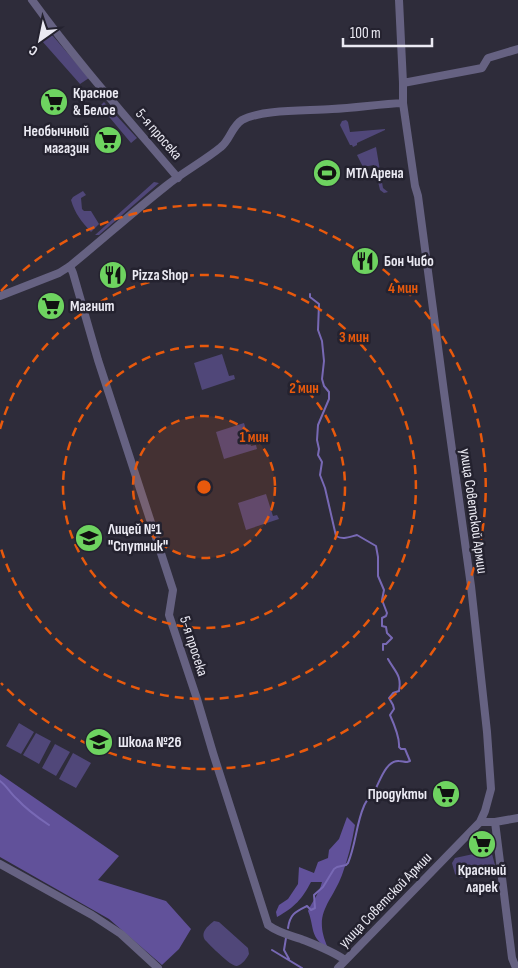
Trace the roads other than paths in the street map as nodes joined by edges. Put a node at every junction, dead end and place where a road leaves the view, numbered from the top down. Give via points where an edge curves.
1 (32, 0) edge
2 (398, 0) edge
3 (518, 49) edge
4 (403, 83) junction
5 (403, 103) junction
6 (178, 178) junction
7 (70, 266) junction
8 (0, 296) edge
9 (518, 818) edge
10 (480, 822) junction
11 (495, 822) junction
12 (0, 864) edge
13 (345, 960) junction
14 (158, 968) edge
15 (338, 968) edge
16 (516, 968) edge

1 - 6 street, 5-я просека via 54,31
2 - 4 street, улица Советской Армии
3 - 4 street via 488,58 482,68
4 - 5 street, улица Советской Армии
5 - 6 street via 252,117 241,121 224,145
5 - 10 street, улица Советской Армии via 471,586 483,697 491,789
6 - 7 street, 5-я просека
7 - 8 street, 5-я просека
7 - 13 street, 5-я просека via 173,590 168,614 268,925 277,932
9 - 11 street
10 - 11 street
10 - 13 street, улица Советской Армии
11 - 16 street via 512,958
12 - 14 street via 121,934
13 - 15 street, улица Советской Армии

